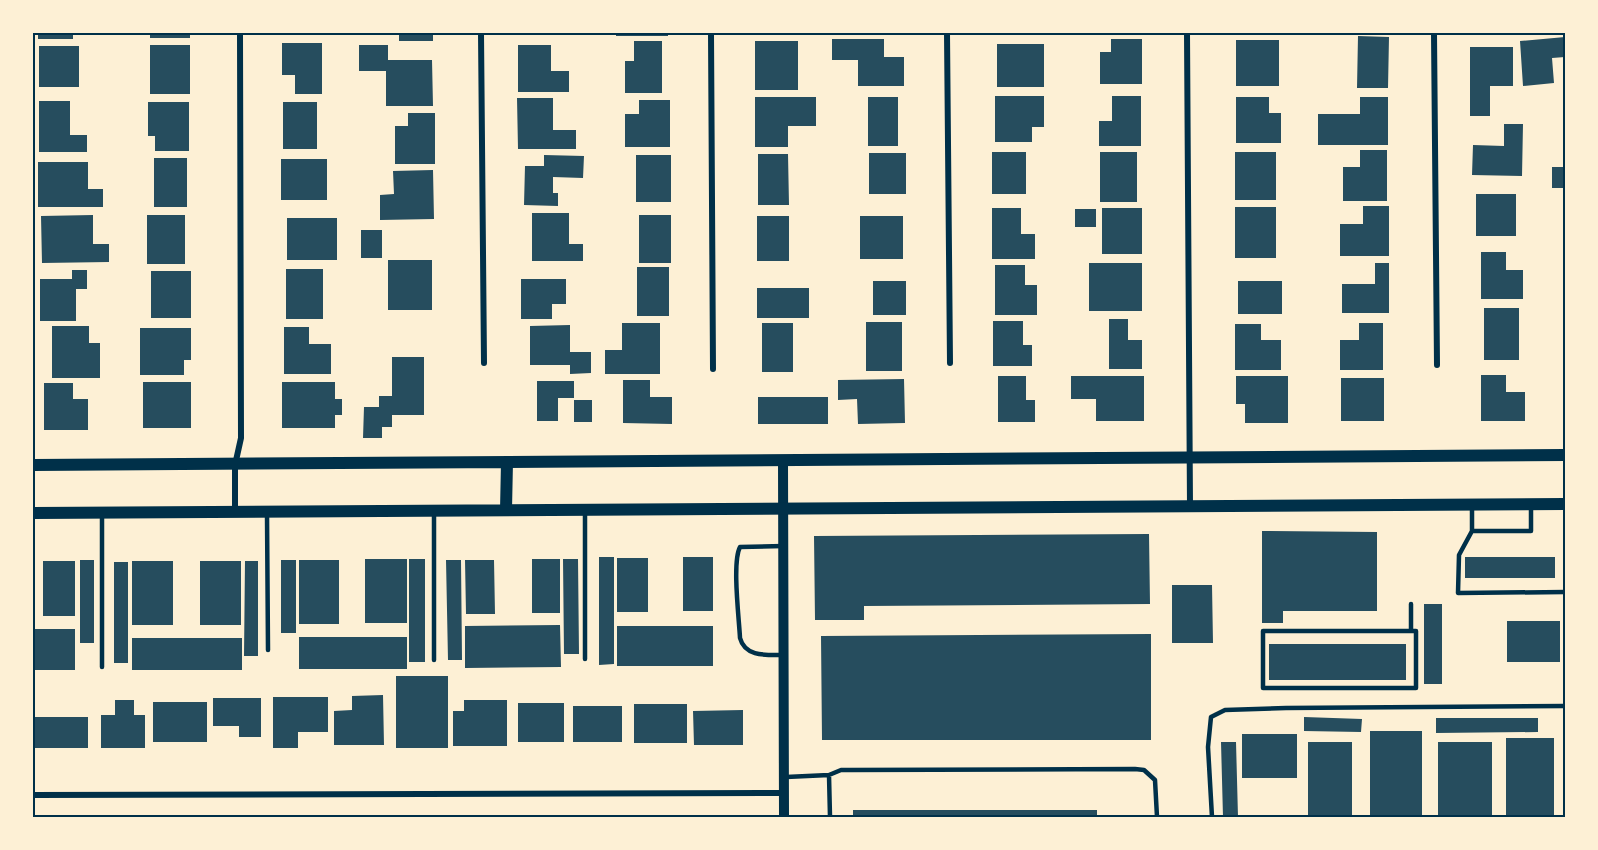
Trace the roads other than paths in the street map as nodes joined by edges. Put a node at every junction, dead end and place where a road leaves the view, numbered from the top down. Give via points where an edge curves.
1 (240, 33) edge
2 (481, 33) edge
3 (711, 33) edge
4 (947, 33) edge
5 (1187, 33) edge
6 (1434, 33) edge
7 (484, 363) dead end
8 (950, 363) dead end
9 (1437, 365) dead end
10 (713, 369) dead end
11 (1565, 455) edge
12 (1190, 457) junction
13 (783, 460) junction
14 (507, 462) junction
15 (33, 465) edge
16 (235, 465) junction
17 (1531, 504) junction
18 (1565, 504) edge
19 (1472, 505) junction
20 (1190, 506) junction
21 (783, 508) junction
22 (506, 510) junction
23 (585, 510) junction
24 (267, 511) junction
25 (434, 511) junction
26 (235, 512) junction
27 (33, 513) edge
28 (102, 513) junction
29 (1472, 531) junction
30 (784, 546) junction
31 (1565, 591) edge
32 (1411, 604) dead end
33 (1411, 631) junction
34 (268, 650) dead end
35 (784, 655) junction
36 (585, 659) dead end
37 (434, 660) dead end
38 (102, 667) dead end
39 (1565, 706) edge
40 (829, 776) junction
41 (784, 777) junction
42 (784, 793) junction
43 (33, 795) edge
44 (784, 817) edge
45 (830, 817) edge
46 (1156, 817) edge
47 (1212, 817) edge

1 - 16 street via 241,438
2 - 7 street
3 - 10 street
4 - 8 street
5 - 12 street
6 - 9 street
11 - 12 main road
12 - 13 main road
12 - 20 street
13 - 14 main road
13 - 21 street
14 - 16 main road
14 - 22 main road
15 - 16 main road
16 - 26 street
17 - 18 main road
17 - 19 main road
17 - 29 lane via 1532,531
19 - 20 main road
19 - 29 lane
20 - 21 main road
21 - 23 main road
21 - 30 street
22 - 23 main road
22 - 25 main road
23 - 36 lane
24 - 25 main road
24 - 26 main road
24 - 34 lane
25 - 37 lane
26 - 28 main road
27 - 28 main road
28 - 38 lane
29 - 31 lane via 1459,555 1458,593
30 - 35 street
30 - 35 lane via 740,547 737,571 742,644 749,652
32 - 33 lane
33 - 33 lane via 1263,631 1263,688 1416,688 1416,631
35 - 41 street
39 - 47 lane via 1225,710 1211,717 1208,747
40 - 41 lane
40 - 45 lane
40 - 46 lane via 841,770 1143,770 1155,780
41 - 42 street
42 - 43 street
42 - 44 street

